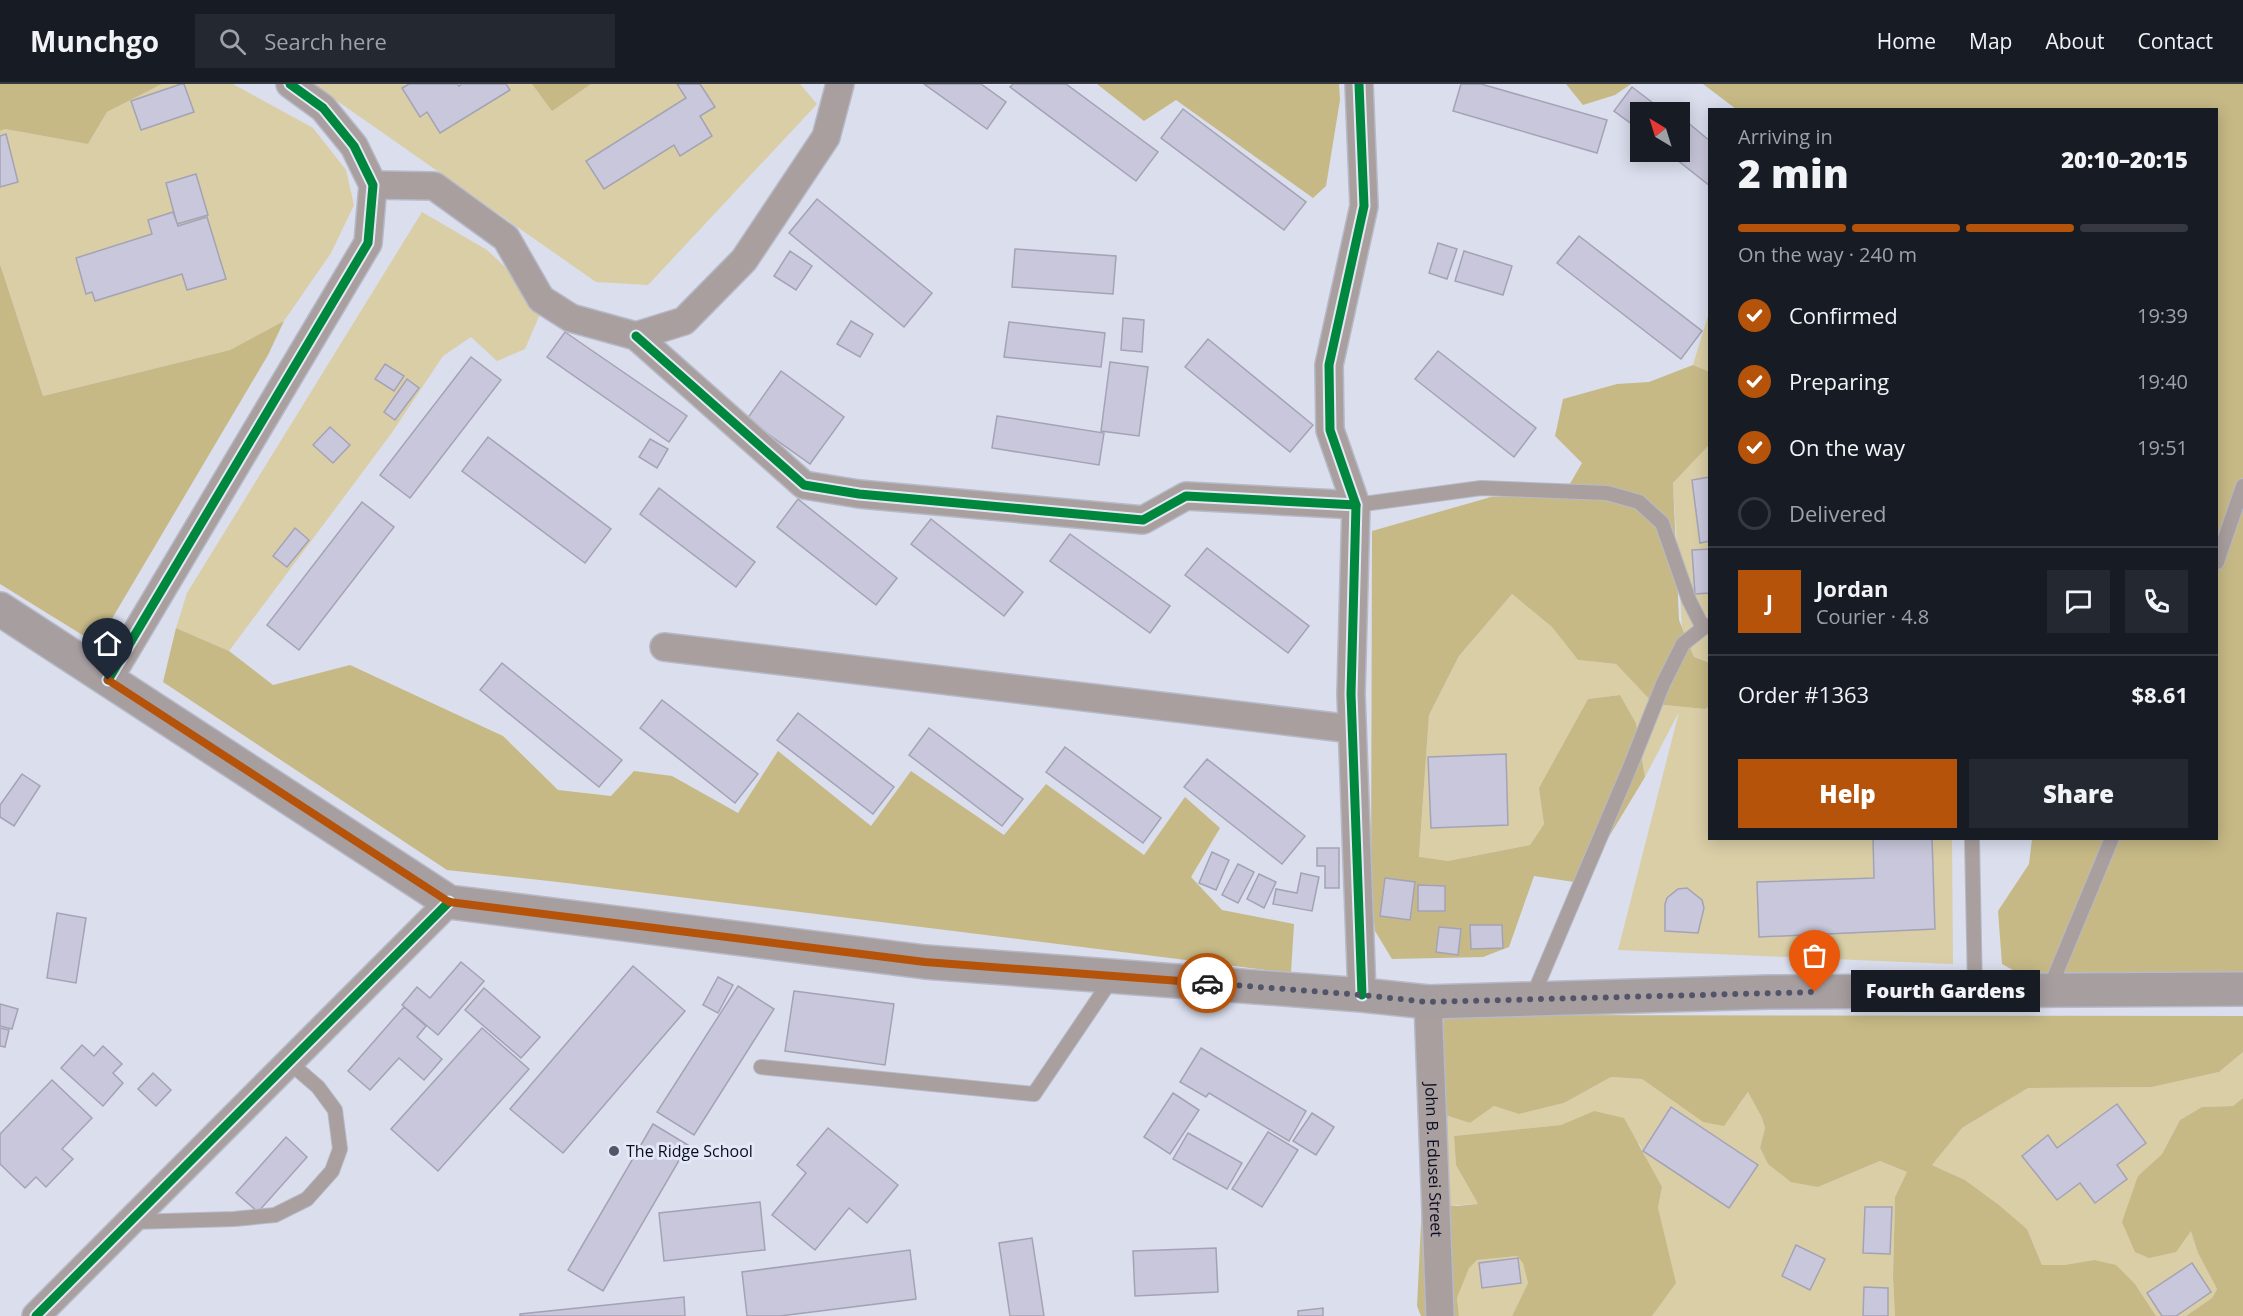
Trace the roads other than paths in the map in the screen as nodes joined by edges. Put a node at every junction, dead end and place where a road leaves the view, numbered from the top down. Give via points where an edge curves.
1 (290, 84) edge
2 (840, 84) edge
3 (1359, 84) edge
4 (373, 185) junction
5 (636, 336) junction
6 (2243, 486) edge
7 (1356, 505) junction
8 (2218, 559) edge
9 (0, 609) edge
10 (1706, 627) edge
11 (664, 647) dead end
12 (108, 680) junction
13 (1352, 729) junction
14 (1972, 840) edge
15 (2111, 840) edge
16 (449, 902) junction
17 (1113, 976) junction
18 (2243, 989) edge
19 (2049, 990) junction
20 (1975, 991) junction
21 (1362, 995) junction
22 (1531, 999) junction
23 (1428, 1002) junction
24 (289, 1062) junction
25 (761, 1067) dead end
26 (129, 1222) junction
27 (36, 1316) edge
28 (1440, 1316) edge

1 - 4 street via 323,108 354,146
2 - 5 street via 826,137 744,261 684,321
3 - 7 street via 1364,206 1329,364 1330,430
4 - 5 street via 434,186 506,238 541,299 571,318
4 - 12 street via 368,243
5 - 7 street via 804,485 859,494 1143,520 1186,496
6 - 8 lane
7 - 10 lane via 1481,488 1607,492 1639,502 1662,523 1689,600
7 - 13 street
9 - 12 main road
10 - 22 lane via 1683,644 1663,684
11 - 13 street
12 - 16 main road
13 - 21 street
14 - 20 lane
15 - 19 lane
16 - 17 main road via 925,962
16 - 24 street
17 - 21 main road
17 - 25 lane via 1034,1094
18 - 19 main road
19 - 20 main road
20 - 22 main road
21 - 23 main road
22 - 23 main road
23 - 28 street, John B. Edusei Street
24 - 26 street
24 - 26 lane via 318,1087 335,1110 340,1149 332,1171 307,1199 275,1215
26 - 27 street

